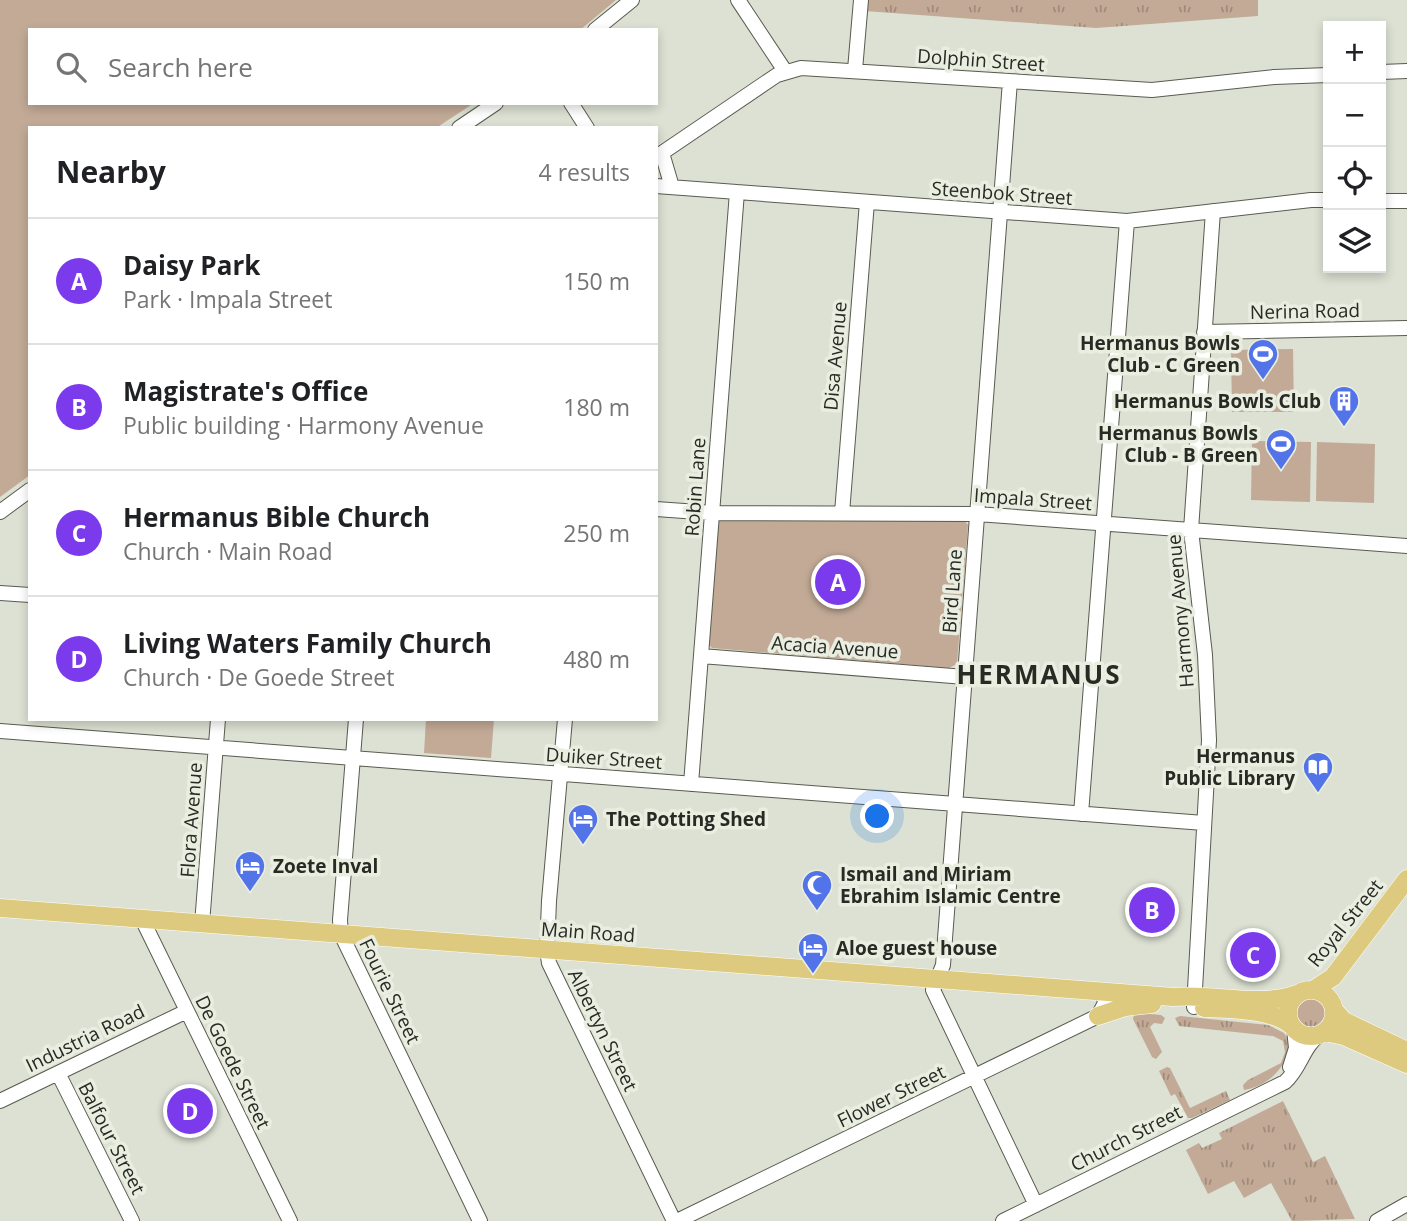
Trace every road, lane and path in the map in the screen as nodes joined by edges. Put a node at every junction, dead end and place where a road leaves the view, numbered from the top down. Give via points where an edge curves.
1 (632, 0) edge
2 (738, 0) edge
3 (861, 0) edge
4 (597, 28) edge
5 (855, 70) junction
6 (785, 71) junction
7 (1407, 71) edge
8 (1386, 72) edge
9 (1323, 75) edge
10 (1010, 81) junction
11 (493, 105) edge
12 (572, 105) edge
13 (462, 126) edge
14 (586, 126) edge
15 (659, 155) edge
16 (658, 186) edge
17 (672, 187) junction
18 (737, 192) junction
19 (1323, 200) edge
20 (1386, 201) edge
21 (1407, 201) edge
22 (867, 202) junction
23 (1213, 211) junction
24 (1000, 213) junction
25 (1127, 221) junction
26 (1407, 328) edge
27 (1205, 332) junction
28 (28, 491) edge
29 (658, 509) edge
30 (0, 512) edge
31 (712, 513) junction
32 (842, 513) junction
33 (977, 514) junction
34 (1103, 524) junction
35 (1191, 530) junction
36 (1407, 546) edge
37 (0, 593) edge
38 (28, 595) edge
39 (701, 656) junction
40 (965, 677) junction
41 (218, 721) edge
42 (356, 721) edge
43 (565, 721) edge
44 (0, 731) edge
45 (216, 748) junction
46 (353, 758) junction
47 (560, 774) junction
48 (691, 784) junction
49 (956, 804) junction
50 (1081, 814) junction
51 (1205, 823) junction
52 (1407, 879) edge
53 (1407, 898) edge
54 (0, 908) edge
55 (142, 919) junction
56 (202, 923) junction
57 (341, 934) junction
58 (547, 950) junction
59 (937, 979) junction
60 (1103, 992) junction
61 (1305, 992) junction
62 (1194, 1001) junction
63 (1333, 1008) junction
64 (187, 1011) junction
65 (1098, 1016) junction
66 (1293, 1028) junction
67 (1323, 1033) junction
68 (1407, 1051) edge
69 (1407, 1064) edge
70 (58, 1073) junction
71 (974, 1077) junction
72 (1266, 1090) junction
73 (0, 1101) edge
74 (1407, 1204) edge
75 (1036, 1205) junction
76 (132, 1221) edge
77 (290, 1221) edge
78 (480, 1221) edge
79 (675, 1221) edge
80 (1003, 1221) edge
81 (1377, 1221) edge

1 - 4 street
2 - 6 street
3 - 5 street
5 - 6 street, Dolphin Street via 808,67
5 - 10 street, Dolphin Street
6 - 15 street, Dolphin Street
7 - 8 street
9 - 10 street, Dolphin Street via 1152,90
10 - 24 street, Bird Lane
11 - 13 street
12 - 14 street
15 - 17 street
16 - 17 street, Steenbok Street
17 - 18 street, Steenbok Street
18 - 22 street, Steenbok Street
18 - 31 street, Robin Lane
19 - 23 street, Steenbok Street
20 - 21 street
22 - 24 street, Steenbok Street
22 - 32 street, Disa Avenue
23 - 25 street, Steenbok Street
23 - 27 street, Harmony Avenue
24 - 25 street, Steenbok Street
24 - 33 street, Bird Lane
25 - 34 street
26 - 27 street, Nerina Road
27 - 35 street, Harmony Avenue
28 - 30 street
29 - 31 street, Impala Street
31 - 32 street, Impala Street
31 - 39 street, Robin Lane
32 - 33 street, Impala Street
33 - 34 street, Impala Street
33 - 40 street, Bird Lane
34 - 35 street, Impala Street
34 - 50 street
35 - 36 street, Impala Street
35 - 51 street, Harmony Avenue via 1207,673
37 - 38 street
39 - 40 street, Acacia Avenue
39 - 48 street, Robin Lane
40 - 49 street, Bird Lane
41 - 45 street, Flora Avenue
42 - 46 street, Fourie Street
43 - 47 street, Albertyn Street
44 - 45 street, Duiker Street
45 - 46 street, Duiker Street
45 - 56 street, Flora Avenue
46 - 47 street, Duiker Street
46 - 57 street, Fourie Street
47 - 48 street, Duiker Street
47 - 58 street, Albertyn Street
48 - 49 street, Duiker Street
49 - 50 street, Duiker Street
49 - 59 street, Bird Lane via 943,965
50 - 51 street, Duiker Street
51 - 62 street, Harmony Avenue
52 - 61 main road, Royal Street via 1333,977
53 - 63 main road, Royal Street via 1340,983
54 - 55 main road, Main Road
55 - 56 main road, Main Road
55 - 64 street, De Goede Street
56 - 57 main road, Main Road
57 - 58 main road, Main Road
57 - 78 street, Fourie Street
58 - 59 main road, Main Road
58 - 79 street, Albertyn Street via 552,971
59 - 60 main road, Main Road
59 - 71 street, Bird Lane via 934,996
60 - 62 main road, Main Road
60 - 65 street via 1104,1006
61 - 62 main road, Main Road via 1273,1000
61 - 63 main road via 1327,996
61 - 66 main road via 1291,1000 1288,1009
62 - 65 main road via 1136,1005
62 - 66 main road, Main Road via 1269,1015
63 - 67 main road via 1332,1022
63 - 68 main road via 1344,1021
64 - 70 street, Industria Road
64 - 77 street, De Goede Street
65 - 71 street, Flower Street
66 - 67 main road, Main Road via 1310,1036
66 - 72 street, Church Street via 1296,1048 1292,1063
67 - 69 main road, Main Road via 1344,1036
67 - 72 street, Church Street via 1311,1042 1290,1078
70 - 73 street, Industria Road
70 - 76 street, Balfour Street
71 - 75 street, Bird Lane
71 - 79 street, Flower Street
72 - 75 street, Church Street
74 - 81 street
75 - 80 street, Church Street

